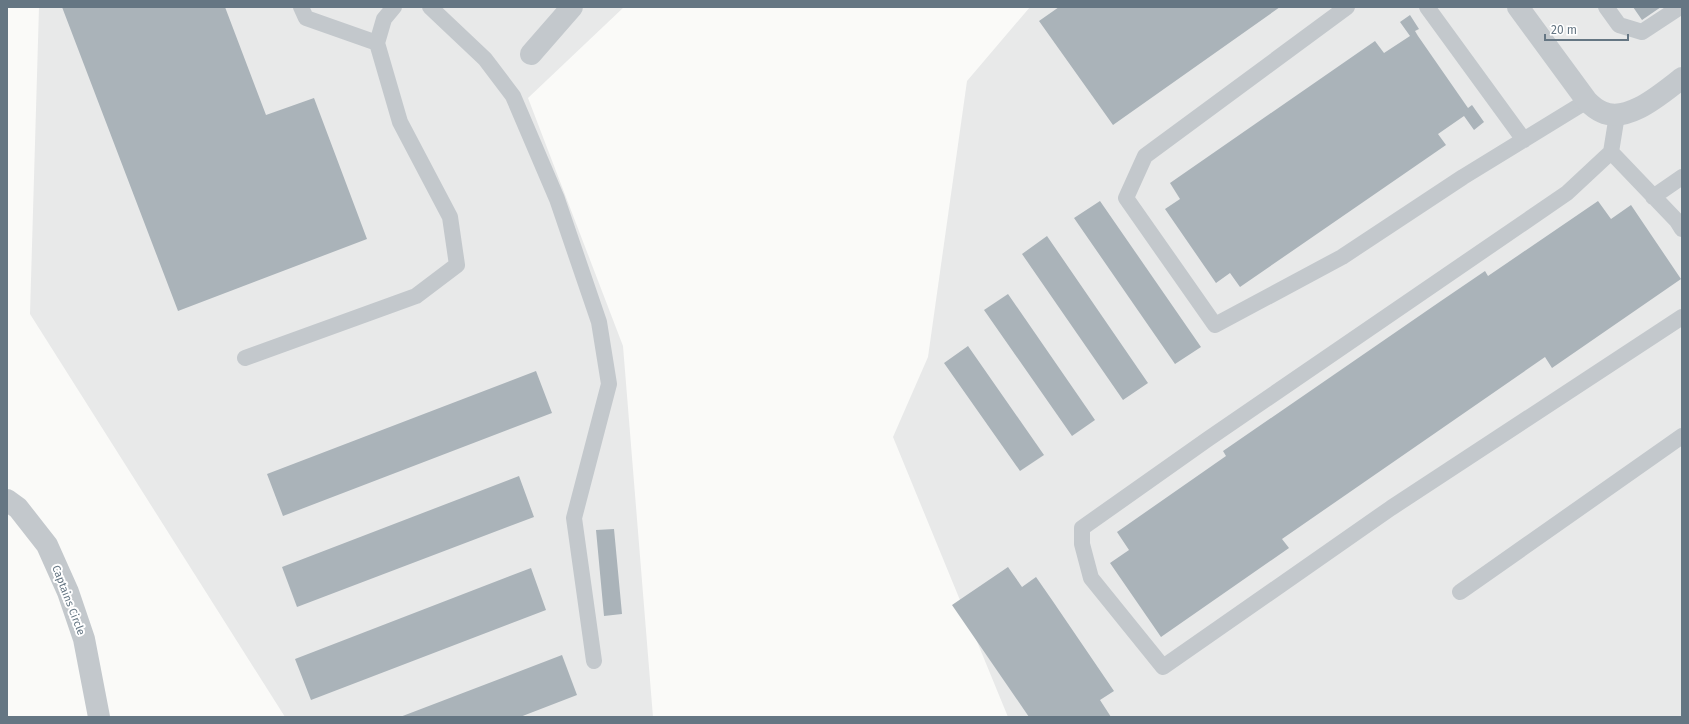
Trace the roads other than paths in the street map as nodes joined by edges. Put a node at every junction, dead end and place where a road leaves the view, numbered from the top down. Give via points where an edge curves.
1 (301, 7) edge
2 (394, 7) edge
3 (430, 7) edge
4 (572, 7) edge
5 (1347, 7) edge
6 (1427, 7) edge
7 (1518, 7) edge
8 (1606, 7) edge
9 (1680, 7) edge
10 (377, 43) junction
11 (531, 54) dead end
12 (1682, 78) edge
13 (1586, 101) junction
14 (1617, 115) junction
15 (1524, 140) junction
16 (1611, 152) junction
17 (1682, 177) edge
18 (1653, 197) junction
19 (1682, 229) edge
20 (1682, 317) edge
21 (245, 358) dead end
22 (1682, 436) edge
23 (7, 500) edge
24 (1460, 592) dead end
25 (594, 660) dead end
26 (98, 717) edge

1 - 10 lane via 306,18
2 - 10 lane via 384,19
3 - 25 lane via 485,60 513,96 557,199 599,322 609,384 574,518
4 - 11 street
5 - 15 lane via 1145,156 1126,198 1215,326 1342,257
6 - 15 lane
7 - 13 street
8 - 9 lane via 1619,24 1642,32
10 - 21 lane via 400,122 450,218 457,265 416,296
12 - 14 street via 1640,108
13 - 14 street via 1602,112
13 - 15 lane
14 - 16 lane
16 - 18 lane
16 - 20 lane via 1567,194 1254,407 1082,528 1082,544 1091,578 1163,668 1392,508
17 - 18 lane
18 - 19 lane
22 - 24 lane
23 - 26 street, Captains Circle via 18,508 47,545 68,592 84,639

